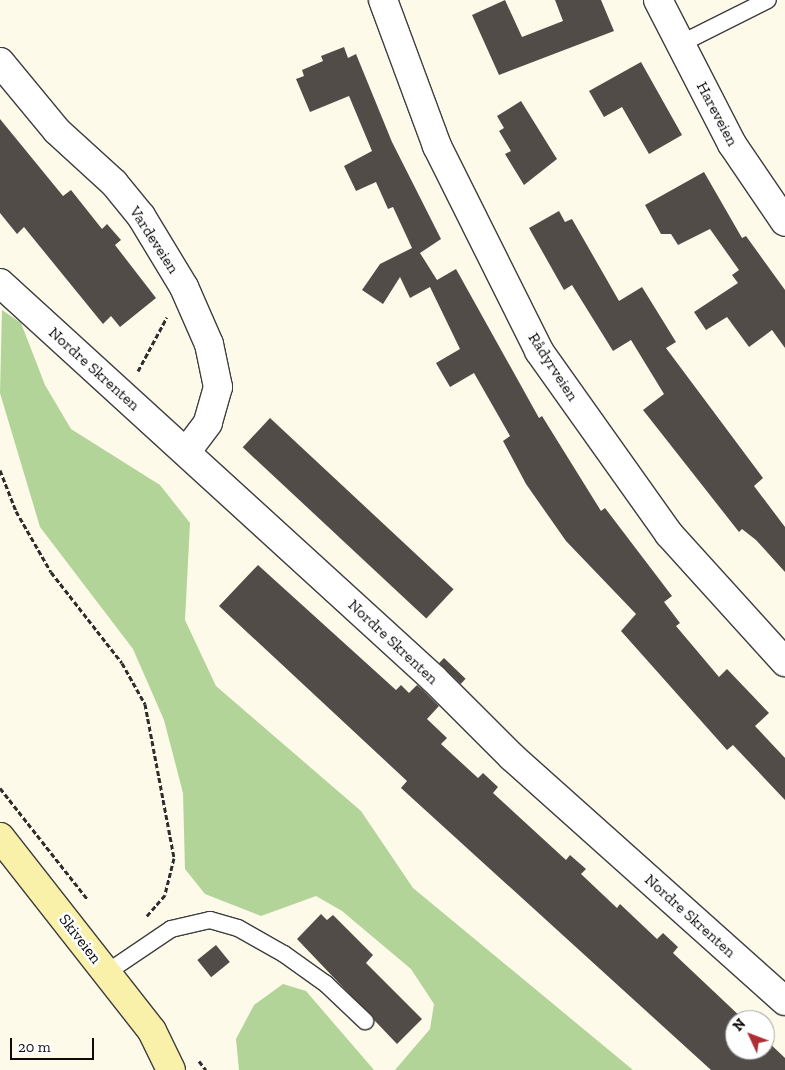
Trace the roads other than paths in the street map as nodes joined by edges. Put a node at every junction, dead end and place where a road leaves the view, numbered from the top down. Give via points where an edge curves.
1 (383, 0) edge
2 (658, 0) edge
3 (768, 0) edge
4 (680, 44) junction
5 (0, 62) edge
6 (782, 215) edge
7 (0, 283) edge
8 (186, 452) junction
9 (785, 662) edge
10 (0, 837) edge
11 (106, 973) junction
12 (785, 1001) edge
13 (364, 1021) dead end
14 (160, 1043) junction
15 (171, 1070) edge
16 (186, 1070) edge

1 - 9 street, Rådyrveien via 437,146 539,351 670,534
2 - 4 street, Hareveien
3 - 4 lane
4 - 6 street, Hareveien via 732,144
5 - 8 street, Vardeveien via 57,131 114,183 141,216 184,288 208,344 218,387 208,423
7 - 8 street, Nordre Skrenten
8 - 12 street, Nordre Skrenten via 434,679 512,757
10 - 11 main road, Skiveien
11 - 13 lane via 171,929 210,920 270,945 326,984
11 - 14 main road, Skiveien
14 - 15 main road, Skiveien
14 - 16 main road, Skiveien

